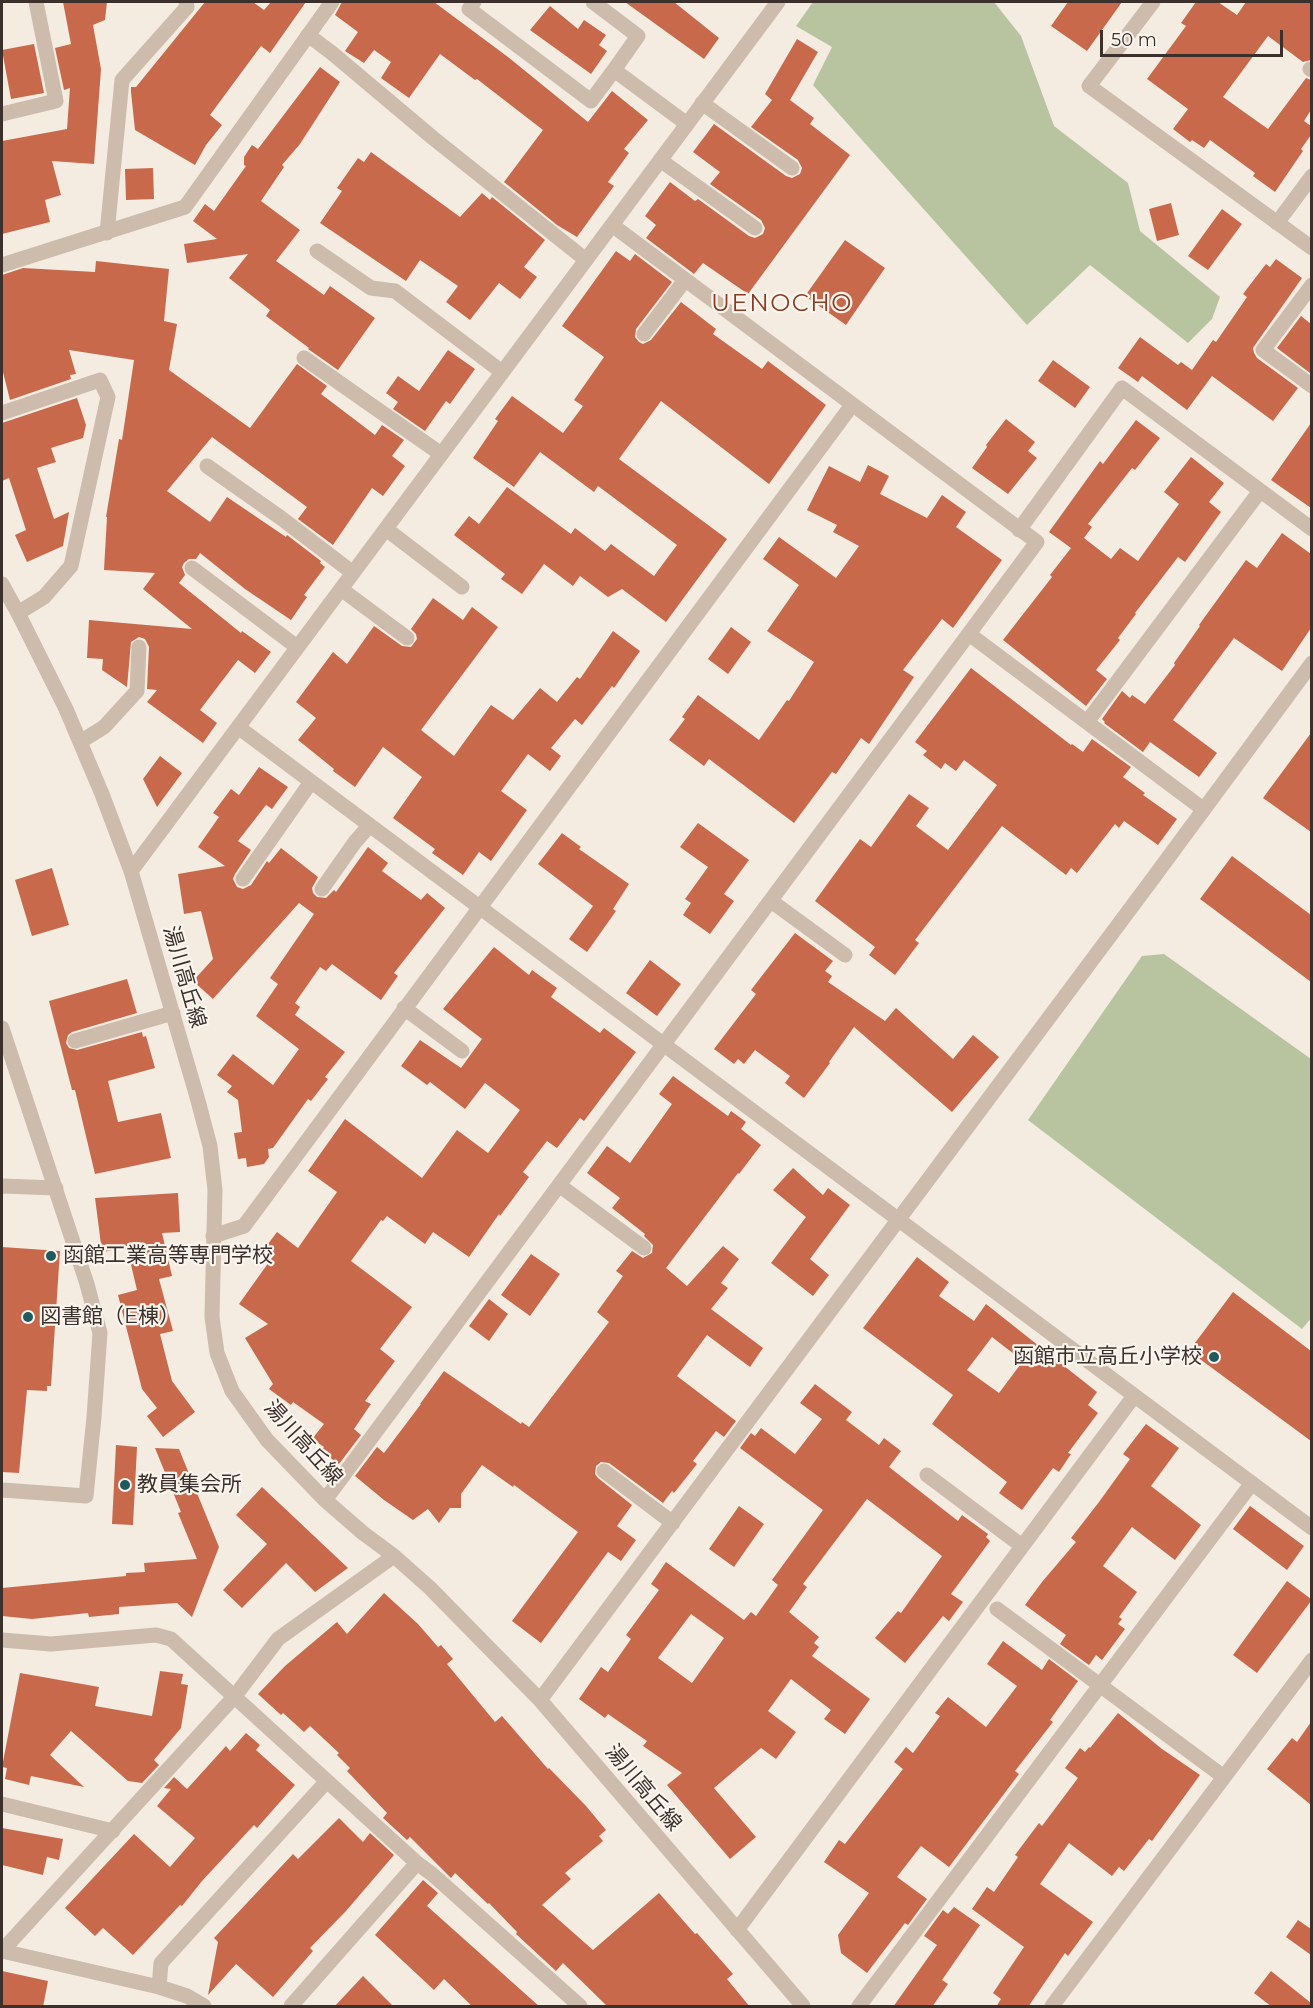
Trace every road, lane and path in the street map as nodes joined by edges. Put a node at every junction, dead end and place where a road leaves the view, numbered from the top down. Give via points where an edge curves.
1 (36, 2) edge
2 (186, 2) edge
3 (332, 2) edge
4 (474, 2) edge
5 (592, 2) edge
6 (776, 2) edge
7 (1153, 2) edge
8 (308, 35) junction
9 (614, 70) junction
10 (702, 104) junction
11 (2, 114) edge
12 (687, 124) junction
13 (660, 160) junction
14 (792, 168) dead end
15 (1311, 176) edge
16 (1277, 223) junction
17 (612, 225) junction
18 (755, 228) dead end
19 (108, 233) junction
20 (1311, 248) edge
21 (317, 250) dead end
22 (586, 260) junction
23 (2, 265) edge
24 (685, 280) junction
25 (1311, 285) edge
26 (644, 334) dead end
27 (304, 358) dead end
28 (502, 372) junction
29 (1311, 386) edge
30 (852, 405) junction
31 (2, 413) edge
32 (441, 454) junction
33 (207, 466) dead end
34 (1260, 491) junction
35 (386, 529) junction
36 (1311, 529) edge
37 (1019, 530) junction
38 (192, 568) dead end
39 (353, 573) junction
40 (2, 584) edge
41 (462, 586) dead end
42 (341, 589) junction
43 (18, 613) junction
44 (969, 634) junction
45 (407, 638) dead end
46 (139, 647) dead end
47 (297, 647) junction
48 (1311, 663) edge
49 (1087, 722) junction
50 (238, 727) junction
51 (80, 742) junction
52 (311, 782) junction
53 (1203, 809) junction
54 (369, 826) junction
55 (131, 872) junction
56 (243, 879) dead end
57 (322, 889) dead end
58 (771, 901) junction
59 (478, 908) junction
60 (845, 955) dead end
61 (404, 1008) junction
62 (173, 1013) junction
63 (2, 1028) edge
64 (75, 1041) dead end
65 (664, 1044) junction
66 (462, 1051) dead end
67 (559, 1185) junction
68 (2, 1186) edge
69 (56, 1188) junction
70 (898, 1220) junction
71 (213, 1236) junction
72 (644, 1248) dead end
73 (1134, 1396) junction
74 (604, 1471) dead end
75 (927, 1475) dead end
76 (1252, 1483) junction
77 (2, 1490) edge
78 (325, 1500) junction
79 (673, 1523) junction
80 (1311, 1528) edge
81 (1022, 1546) junction
82 (394, 1556) junction
83 (997, 1609) dead end
84 (2, 1640) edge
85 (1308, 1671) edge
86 (1100, 1686) junction
87 (235, 1696) junction
88 (540, 1700) junction
89 (1224, 1777) junction
90 (327, 1781) junction
91 (2, 1804) edge
92 (112, 1831) junction
93 (417, 1863) junction
94 (737, 1930) junction
95 (2, 1951) edge
96 (159, 1987) junction
97 (204, 2007) edge
98 (291, 2007) edge
99 (580, 2007) edge
100 (803, 2007) edge
101 (859, 2007) edge
102 (1052, 2007) edge

1 - 11 street via 56,101
2 - 19 street via 187,7 122,80
3 - 8 street
4 - 9 street via 469,9 591,101
5 - 9 street via 638,36
6 - 10 street
7 - 16 street via 1089,86
8 - 19 street via 185,207
8 - 22 street
9 - 12 street
10 - 12 street
10 - 14 street
12 - 13 street
13 - 17 street
13 - 18 street
15 - 16 street
16 - 20 street
17 - 22 street
17 - 24 street
19 - 23 street
21 - 28 street via 371,288 395,291
22 - 28 street
24 - 26 street
24 - 30 street
25 - 29 street via 1263,350
27 - 32 street
28 - 32 street
30 - 37 street
30 - 59 street
31 - 43 street via 100,380 108,397 71,566 44,597
32 - 35 street
33 - 39 street
34 - 36 street
34 - 37 street via 1122,388
34 - 49 street
35 - 39 street
35 - 41 street
37 - 44 street via 1037,543
38 - 47 street
39 - 42 street
40 - 43 street, 湯川高丘線
42 - 45 street
42 - 47 street
43 - 51 street, 湯川高丘線
44 - 49 street
44 - 58 street
46 - 51 street via 137,691 104,727
47 - 50 street
48 - 53 street
49 - 53 street
50 - 52 street
50 - 55 street
51 - 55 street, 湯川高丘線
52 - 54 street
52 - 56 street
53 - 70 street
54 - 57 street
54 - 59 street
55 - 62 street, 湯川高丘線
58 - 60 street
58 - 65 street
59 - 61 street
59 - 65 street
61 - 66 street
61 - 71 street via 244,1226
62 - 64 street
62 - 71 street, 湯川高丘線 via 210,1146 215,1190
63 - 69 street
65 - 67 street
65 - 70 street
67 - 72 street
67 - 78 street
68 - 69 street
69 - 77 street via 100,1333 86,1496
70 - 73 street
70 - 79 street
71 - 78 street, 湯川高丘線 via 212,1317 217,1353 232,1391 267,1440
73 - 76 street
73 - 81 street
74 - 79 street
75 - 81 street
76 - 80 street
76 - 86 street
78 - 82 street, 湯川高丘線
79 - 88 street
81 - 94 street
82 - 87 street via 278,1639
82 - 88 street, 湯川高丘線
83 - 86 street
84 - 87 street via 51,1644 156,1635 171,1639
85 - 89 street
86 - 89 street
86 - 101 street
87 - 90 street
87 - 92 street
88 - 94 street, 湯川高丘線
89 - 102 street
90 - 93 street
90 - 96 street via 161,1963
91 - 92 street
92 - 95 street
93 - 98 street
93 - 99 street
94 - 100 street, 湯川高丘線
95 - 96 street
96 - 97 street via 187,1996

